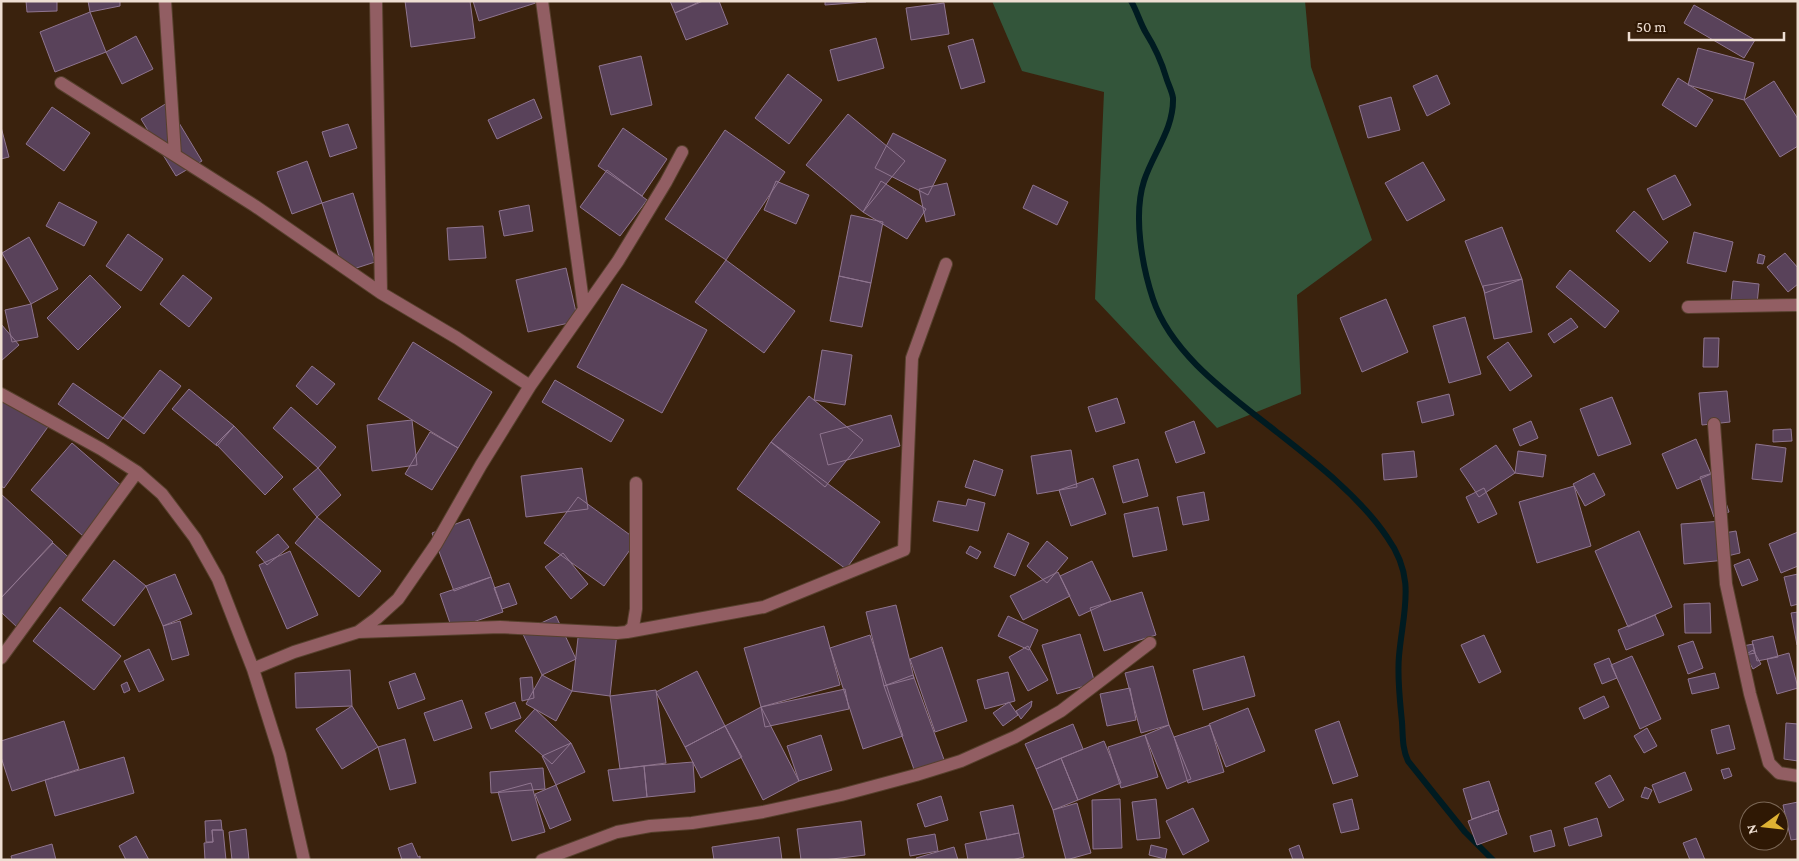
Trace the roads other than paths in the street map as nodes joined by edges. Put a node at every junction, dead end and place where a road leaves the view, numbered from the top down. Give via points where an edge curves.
1 (165, 1) edge
2 (376, 1) edge
3 (542, 1) edge
4 (61, 83) dead end
5 (682, 152) dead end
6 (175, 155) junction
7 (946, 264) dead end
8 (381, 293) junction
9 (1798, 305) edge
10 (1688, 307) dead end
11 (584, 309) junction
12 (530, 386) junction
13 (1, 394) edge
14 (1714, 424) dead end
15 (137, 472) junction
16 (636, 483) dead end
17 (358, 632) junction
18 (627, 632) junction
19 (1150, 643) dead end
20 (1, 658) edge
21 (253, 668) junction
22 (1798, 776) edge
23 (304, 860) edge
24 (542, 860) edge

1 - 6 street
2 - 8 street
3 - 11 street
4 - 6 street
5 - 11 street via 618,261
6 - 8 street
7 - 18 street via 912,358 904,550 764,607
8 - 12 street
9 - 10 street
11 - 12 street
12 - 17 street via 436,544 398,599
13 - 15 street
14 - 22 street via 1726,584 1750,694 1769,763 1779,773
15 - 20 street
15 - 21 street via 162,494 195,538 218,578
16 - 18 street via 636,609 633,627
17 - 18 street via 500,627
17 - 21 street
19 - 24 street via 1061,711 961,761 916,776 763,812 617,832
21 - 23 street via 280,756

